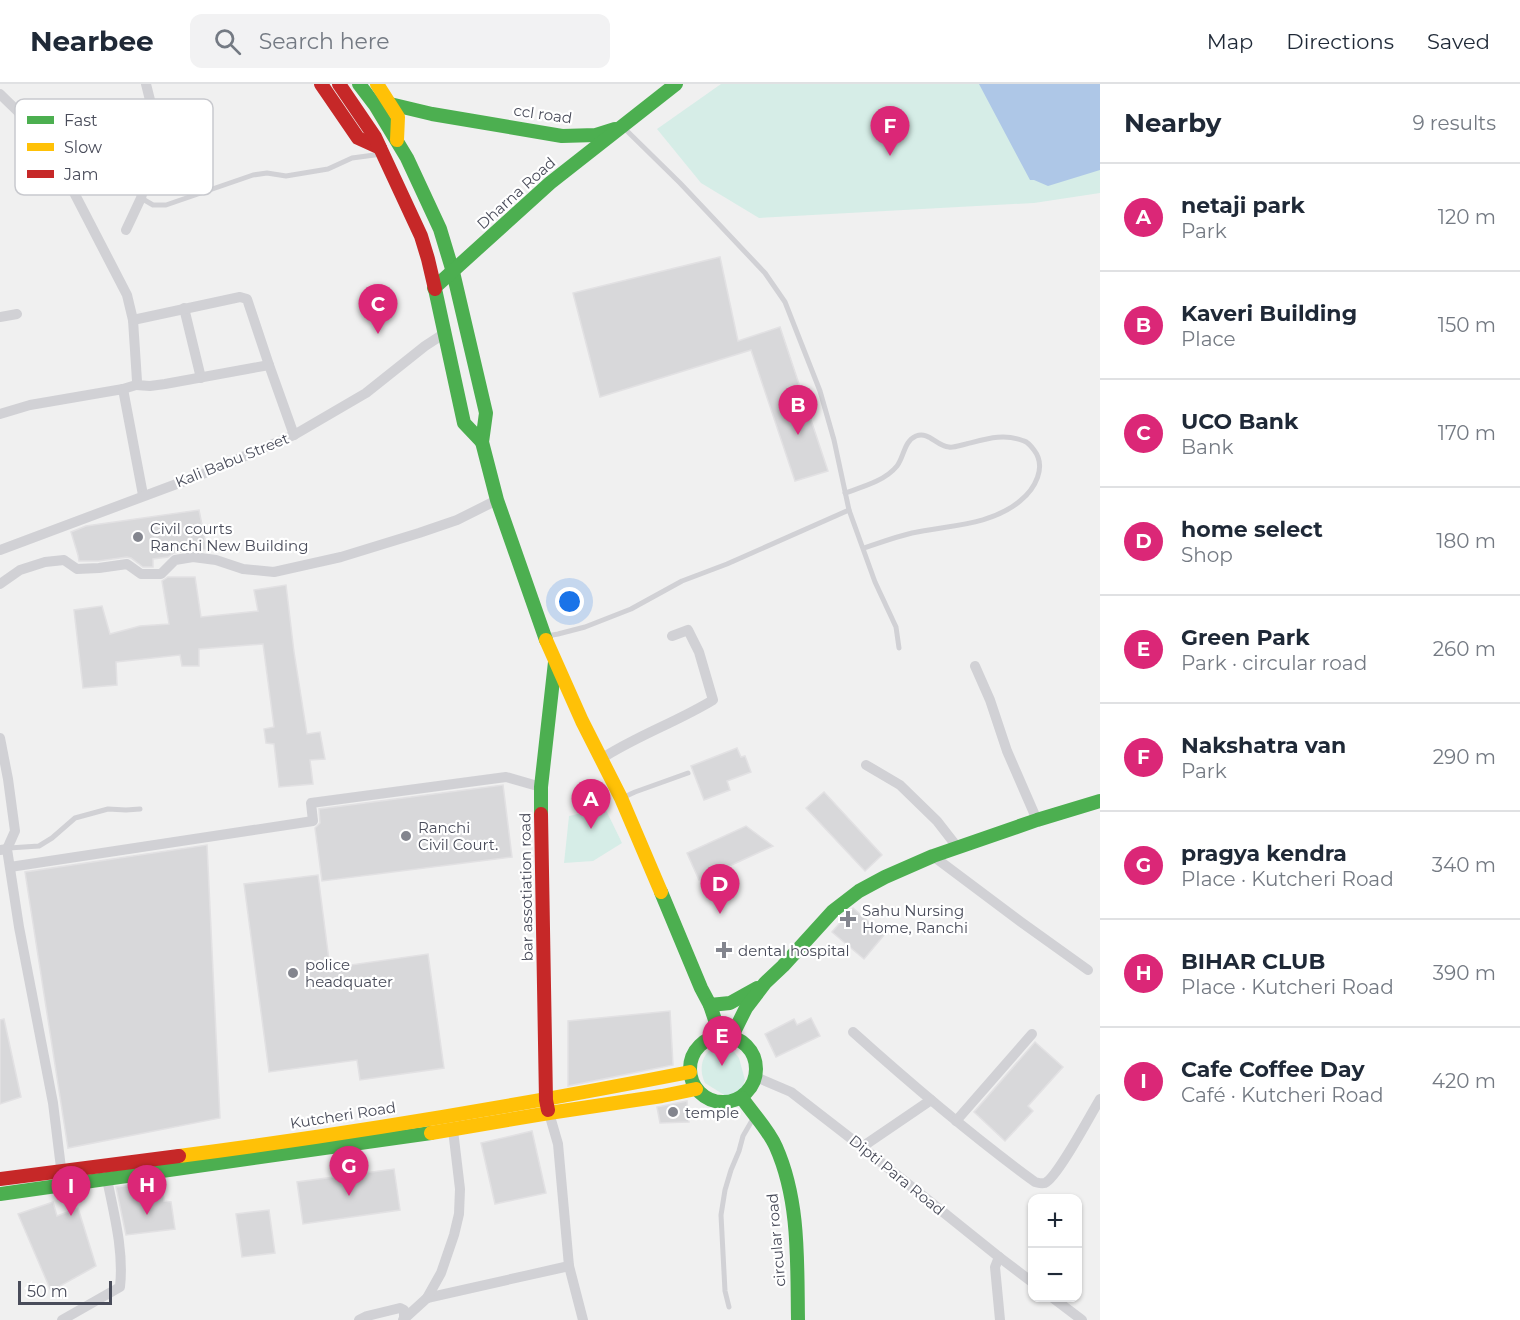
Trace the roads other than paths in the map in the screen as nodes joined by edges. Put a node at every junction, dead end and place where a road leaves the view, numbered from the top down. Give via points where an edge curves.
1 (146, 84) edge
2 (321, 84) edge
3 (339, 84) edge
4 (359, 84) edge
5 (377, 84) edge
6 (673, 85) edge
7 (0, 94) edge
8 (150, 99) edge
9 (390, 104) junction
10 (15, 109) edge
11 (623, 127) junction
12 (397, 140) junction
13 (382, 151) junction
14 (213, 189) edge
15 (75, 195) edge
16 (142, 195) edge
17 (195, 195) edge
18 (141, 198) junction
19 (126, 230) dead end
20 (453, 272) junction
21 (434, 288) junction
22 (184, 308) junction
23 (17, 314) dead end
24 (0, 317) edge
25 (133, 320) junction
26 (445, 333) junction
27 (269, 365) junction
28 (201, 378) junction
29 (136, 385) junction
30 (123, 389) junction
31 (0, 414) edge
32 (294, 435) junction
33 (482, 442) junction
34 (845, 493) junction
35 (143, 495) junction
36 (497, 500) junction
37 (849, 510) junction
38 (864, 548) junction
39 (0, 550) edge
40 (0, 584) edge
41 (544, 636) junction
42 (672, 636) dead end
43 (899, 648) dead end
44 (555, 662) junction
45 (975, 666) dead end
46 (0, 738) edge
47 (601, 759) junction
48 (866, 765) dead end
49 (688, 773) dead end
50 (541, 787) junction
51 (621, 798) junction
52 (1100, 801) edge
53 (140, 809) dead end
54 (1037, 820) junction
55 (958, 848) junction
56 (4, 850) edge
57 (933, 856) junction
58 (10, 867) junction
59 (1088, 970) dead end
60 (765, 983) junction
61 (710, 1005) junction
62 (854, 1032) dead end
63 (1032, 1034) dead end
64 (726, 1036) junction
65 (690, 1072) junction
66 (756, 1077) junction
67 (696, 1089) junction
68 (742, 1098) junction
69 (1100, 1099) edge
70 (931, 1101) junction
71 (547, 1106) junction
72 (755, 1115) junction
73 (956, 1121) junction
74 (453, 1130) junction
75 (862, 1147) junction
76 (60, 1170) junction
77 (0, 1179) edge
78 (107, 1179) junction
79 (64, 1185) junction
80 (0, 1194) edge
81 (999, 1257) junction
82 (569, 1266) junction
83 (1028, 1279) edge
84 (427, 1298) junction
85 (1058, 1302) edge
86 (729, 1307) dead end
87 (403, 1319) edge
88 (62, 1320) edge
89 (359, 1320) edge
90 (583, 1320) edge
91 (798, 1320) edge
92 (1000, 1320) edge
93 (1082, 1320) edge

1 - 8 street
2 - 13 main road via 358,138
3 - 13 main road
4 - 12 main road
5 - 9 main road
6 - 11 main road, ccl road
7 - 10 street
9 - 11 main road, ccl road via 562,136 596,135
9 - 12 main road via 398,117
11 - 20 main road, Dharna Road via 550,183
11 - 34 lane via 765,273 785,302 820,391
12 - 20 main road via 440,229
13 - 14 lane via 328,169 286,176 253,175
13 - 21 main road via 421,236
15 - 25 street via 124,288
16 - 18 street
17 - 18 lane via 166,205 153,205
18 - 19 street
20 - 21 main road, Dharna Road
20 - 33 main road via 486,413
21 - 26 main road
22 - 25 street
22 - 27 street via 247,299
22 - 28 street
23 - 24 street
25 - 29 street
26 - 32 street, Kali Babu Street via 366,393
26 - 33 main road via 464,423
27 - 28 street
27 - 32 street
28 - 29 street
29 - 30 street
30 - 31 street
30 - 35 street
32 - 35 street, Kali Babu Street
33 - 36 main road
34 - 37 lane
34 - 38 lane via 877,482 897,466 910,440 917,435 927,435 951,448 993,437 1027,441 1041,465 1036,482 1021,501 992,517 911,533
35 - 39 street, Kali Babu Street
36 - 40 street via 419,533 274,572 243,569 194,556 175,560 161,574 141,573 127,564 77,569 64,560 20,570
36 - 41 main road
37 - 38 lane
37 - 41 lane via 682,581 631,609 585,627
38 - 43 lane via 896,627
41 - 44 main road
42 - 47 street via 688,630 713,700
44 - 47 main road
44 - 50 main road, bar assotiation road
45 - 54 street
46 - 56 street via 15,831
47 - 51 main road
48 - 55 street via 900,785
49 - 51 lane
50 - 58 street via 506,777 310,803 313,821
50 - 71 main road, bar assotiation road
51 - 61 main road
52 - 54 main road
53 - 56 lane via 108,809 75,818 39,846
54 - 55 main road
55 - 57 main road
56 - 58 street
57 - 59 street
57 - 60 main road via 859,891 833,911
58 - 76 street via 53,1103
60 - 61 main road via 731,1003
60 - 64 main road
61 - 64 main road
62 - 70 street
63 - 73 street
64 - 65 main road via 707,1039 698,1047 691,1059
64 - 66 main road via 744,1042 753,1052
65 - 67 main road
65 - 71 main road, Kutcheri Road
66 - 68 main road
66 - 75 street, Dipti Para Road via 791,1092
67 - 68 main road via 717,1102
67 - 71 main road
68 - 72 main road, circular road
69 - 73 street via 1052,1177 1040,1184
70 - 73 street
70 - 75 street
71 - 74 main road
71 - 76 main road, Kutcheri Road
71 - 82 street via 558,1144
72 - 86 lane via 731,1170 721,1215
72 - 91 main road, circular road via 775,1146 790,1193
74 - 78 main road
74 - 84 street via 459,1214 441,1274
75 - 81 street, Dipti Para Road
76 - 77 main road, Kutcheri Road
76 - 79 street
78 - 79 main road
78 - 88 street via 120,1252 120,1287
79 - 80 main road
81 - 83 street, Dipti Para Road
81 - 92 street via 995,1268
82 - 84 street
82 - 90 street
84 - 87 street
85 - 93 street
87 - 89 street via 404,1310 400,1308

